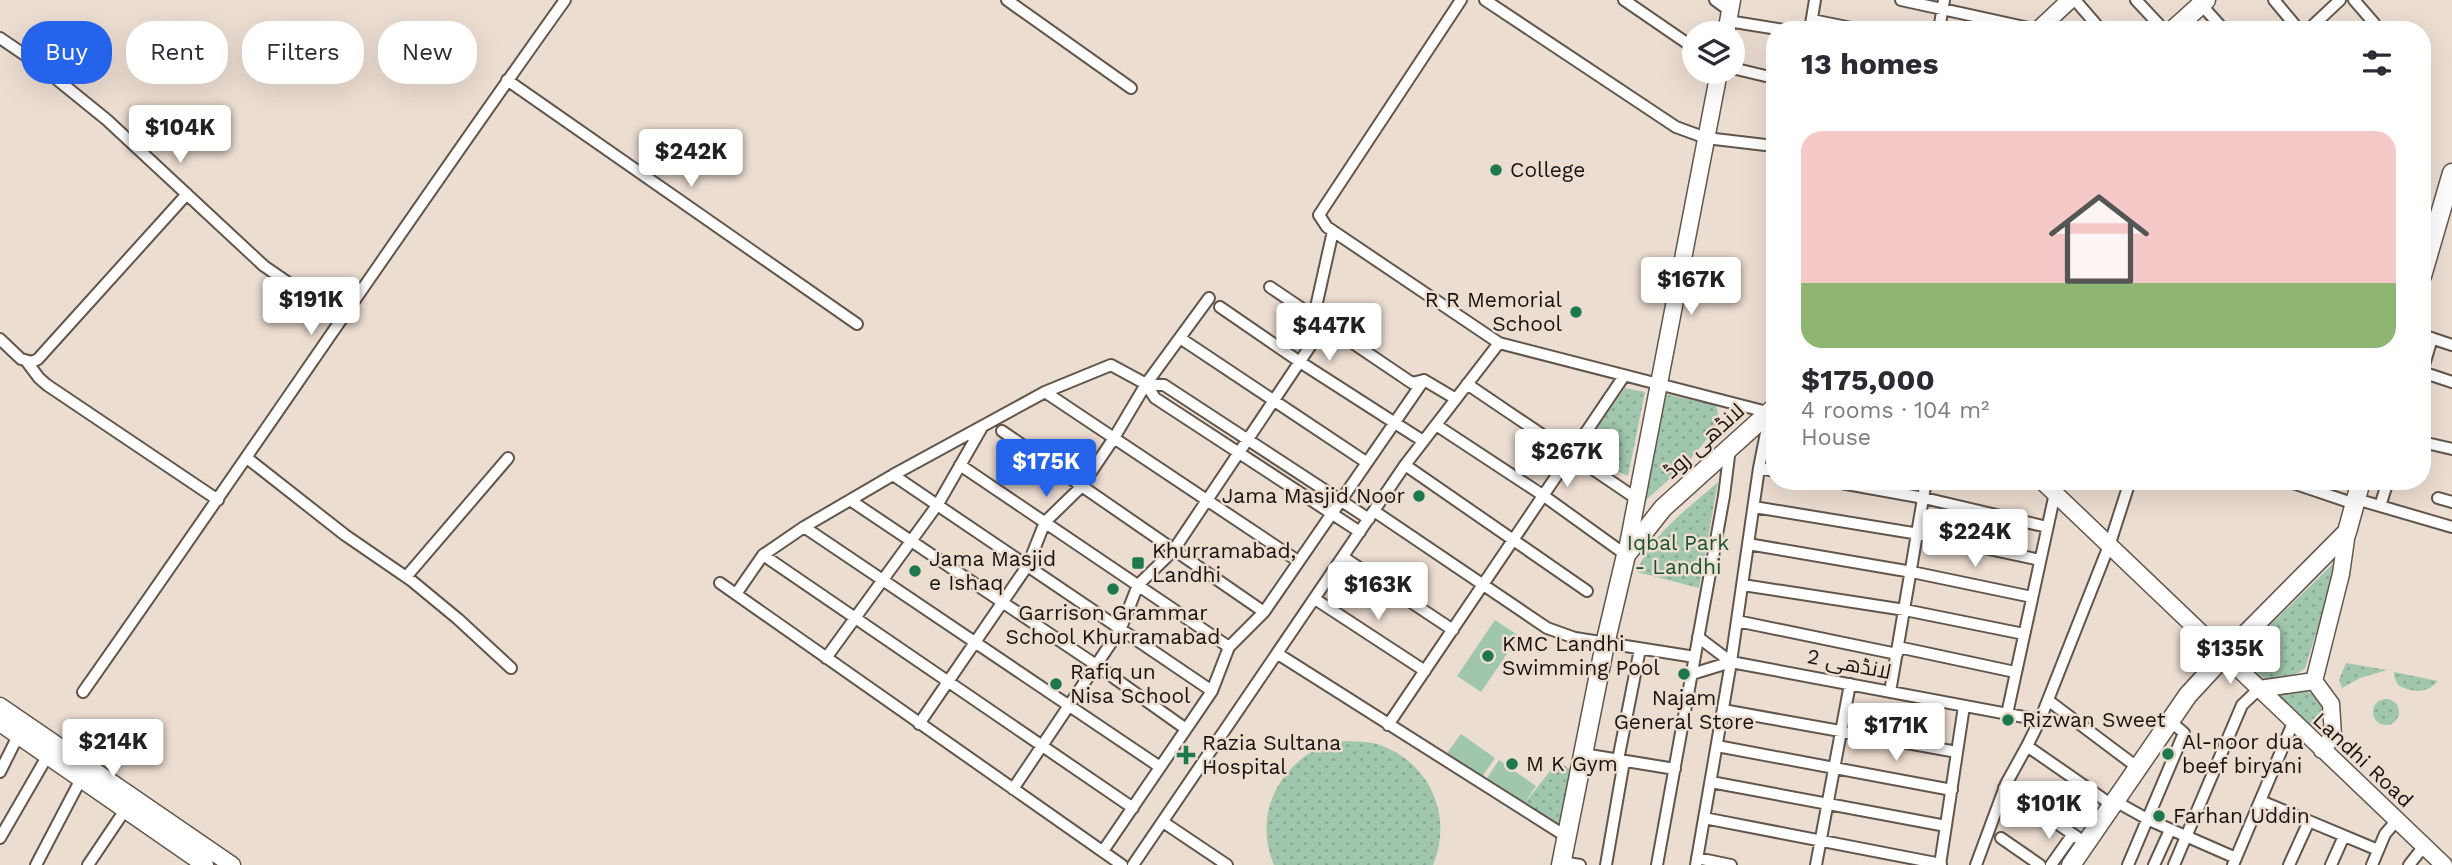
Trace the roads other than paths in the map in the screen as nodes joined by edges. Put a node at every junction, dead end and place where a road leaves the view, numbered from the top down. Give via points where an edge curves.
1 (565, 0) edge
2 (1007, 0) edge
3 (1461, 0) edge
4 (1485, 0) edge
5 (1625, 0) edge
6 (1715, 0) edge
7 (1815, 0) edge
8 (1901, 0) edge
9 (2070, 0) edge
10 (2075, 0) edge
11 (2136, 0) edge
12 (2274, 0) edge
13 (2340, 0) edge
14 (2354, 0) edge
15 (2201, 1) edge
16 (1943, 4) edge
17 (1729, 16) edge
18 (1812, 21) edge
19 (2005, 21) edge
20 (2048, 21) edge
21 (2093, 21) edge
22 (2156, 21) edge
23 (2182, 21) edge
24 (2217, 21) edge
25 (2292, 21) edge
26 (2318, 21) edge
27 (2372, 21) edge
28 (1766, 25) edge
29 (0, 38) edge
30 (1682, 39) edge
31 (1745, 71) edge
32 (1766, 76) edge
33 (508, 80) junction
34 (1716, 84) edge
35 (1131, 88) dead end
36 (1706, 138) junction
37 (1766, 145) edge
38 (2452, 173) edge
39 (187, 194) junction
40 (2431, 228) edge
41 (1333, 231) junction
42 (1270, 287) dead end
43 (1209, 299) dead end
44 (1220, 307) dead end
45 (344, 316) junction
46 (857, 324) dead end
47 (1325, 324) junction
48 (1180, 338) junction
49 (2431, 338) edge
50 (0, 339) edge
51 (1499, 343) junction
52 (2452, 345) edge
53 (27, 362) junction
54 (1300, 362) junction
55 (2431, 375) edge
56 (1624, 376) junction
57 (1424, 380) junction
58 (2452, 382) edge
59 (1146, 384) junction
60 (1467, 384) junction
61 (1659, 385) junction
62 (1045, 392) junction
63 (1275, 399) junction
64 (1456, 399) junction
65 (1766, 409) edge
66 (1766, 417) edge
67 (1393, 423) junction
68 (1436, 425) junction
69 (982, 427) junction
70 (1002, 431) dead end
71 (1114, 438) junction
72 (1248, 440) junction
73 (1766, 440) edge
74 (1423, 441) junction
75 (2431, 444) edge
76 (1730, 448) junction
77 (2452, 449) edge
78 (1240, 454) junction
79 (1570, 454) junction
80 (247, 458) junction
81 (508, 458) dead end
82 (1366, 462) junction
83 (1405, 465) junction
84 (960, 466) junction
85 (1759, 468) junction
86 (1766, 469) edge
87 (893, 475) junction
88 (1081, 487) junction
89 (1880, 490) edge
90 (1925, 490) edge
91 (2052, 490) edge
92 (2127, 490) edge
93 (2332, 490) edge
94 (2385, 490) edge
95 (2055, 493) junction
96 (2357, 495) edge
97 (1544, 496) junction
98 (1924, 498) junction
99 (2438, 498) dead end
100 (1637, 499) junction
101 (218, 500) junction
102 (850, 500) junction
103 (1340, 500) junction
104 (1208, 501) junction
105 (2452, 502) edge
106 (937, 504) junction
107 (2380, 506) junction
108 (1754, 507) junction
109 (1331, 513) junction
110 (1372, 515) junction
111 (1045, 522) junction
112 (804, 527) junction
113 (2047, 527) junction
114 (2452, 527) edge
115 (1360, 532) junction
116 (2347, 532) junction
117 (1919, 534) junction
118 (1513, 540) junction
119 (911, 542) junction
120 (1748, 544) junction
121 (2110, 544) junction
122 (1173, 551) junction
123 (763, 555) junction
124 (1626, 555) junction
125 (1343, 556) junction
126 (2040, 560) junction
127 (1298, 561) junction
128 (1028, 565) junction
129 (1912, 572) junction
130 (406, 577) junction
131 (883, 580) junction
132 (720, 583) dead end
133 (1484, 584) junction
134 (1138, 585) junction
135 (1742, 585) junction
136 (1587, 591) dead end
137 (736, 594) junction
138 (2032, 597) junction
139 (1315, 599) junction
140 (1002, 602) junction
141 (1905, 610) junction
142 (1264, 612) junction
143 (855, 618) junction
144 (1737, 621) junction
145 (1121, 628) junction
146 (1453, 630) junction
147 (2024, 634) junction
148 (1698, 637) junction
149 (974, 642) junction
150 (1605, 644) junction
151 (1230, 647) junction
152 (1640, 649) junction
153 (1897, 650) junction
154 (1278, 654) junction
155 (2225, 655) junction
156 (1695, 657) junction
157 (826, 658) junction
158 (1731, 662) junction
159 (1096, 665) junction
160 (511, 668) dead end
161 (1425, 671) junction
162 (2015, 673) junction
163 (1692, 674) junction
164 (948, 681) junction
165 (2314, 681) junction
166 (1850, 684) junction
167 (2259, 689) junction
168 (1212, 691) junction
169 (83, 692) dead end
170 (1890, 692) junction
171 (2049, 701) junction
172 (0, 706) edge
173 (1069, 706) junction
174 (1964, 706) junction
175 (1723, 710) junction
176 (2007, 713) junction
177 (2041, 720) junction
178 (2170, 721) junction
179 (2293, 723) junction
180 (919, 724) junction
181 (1388, 725) junction
182 (1, 726) edge
183 (1186, 729) junction
184 (1842, 731) junction
185 (18, 736) junction
186 (1042, 746) junction
187 (1717, 746) junction
188 (2027, 746) junction
189 (2322, 750) junction
190 (1957, 752) junction
191 (1583, 754) junction
192 (48, 755) junction
193 (1621, 760) junction
194 (1160, 767) junction
195 (1835, 767) junction
196 (2137, 767) junction
197 (1675, 769) junction
198 (0, 772) edge
199 (82, 779) junction
200 (1711, 782) junction
201 (2004, 788) junction
202 (1013, 789) junction
203 (1952, 790) junction
204 (2261, 801) junction
205 (2113, 803) junction
206 (1827, 805) junction
207 (1133, 808) junction
208 (125, 810) junction
209 (1704, 818) junction
210 (2148, 820) junction
211 (2397, 820) junction
212 (2309, 821) junction
213 (1163, 822) junction
214 (1946, 826) junction
215 (2170, 830) junction
216 (2344, 836) junction
217 (1567, 837) junction
218 (2187, 837) junction
219 (0, 838) edge
220 (2001, 838) dead end
221 (2079, 838) junction
222 (1821, 841) junction
223 (2424, 846) junction
224 (2378, 850) junction
225 (1103, 851) junction
226 (2234, 861) edge
227 (1697, 862) edge
228 (1561, 863) edge
229 (1940, 864) edge
230 (36, 865) edge
231 (88, 865) edge
232 (205, 865) edge
233 (232, 865) edge
234 (1122, 865) edge
235 (1133, 865) edge
236 (1227, 865) edge
237 (1580, 865) edge
238 (1606, 865) edge
239 (1657, 865) edge
240 (1731, 865) edge
241 (1816, 865) edge
242 (1976, 865) edge
243 (2040, 865) edge
244 (2051, 865) edge
245 (2071, 865) edge
246 (2128, 865) edge
247 (2154, 865) edge
248 (2174, 865) edge
249 (2289, 865) edge
250 (2331, 865) edge
251 (2372, 865) edge
252 (2409, 865) edge
253 (2444, 865) edge

1 - 33 street
2 - 35 street
3 - 41 street via 1319,215
4 - 36 street via 1676,127
5 - 30 street
6 - 17 street
7 - 18 street
8 - 16 street
9 - 20 street
10 - 21 street
11 - 22 street
12 - 25 street
13 - 26 street
14 - 27 street
15 - 23 main road
15 - 24 street
16 - 19 street
17 - 28 street
29 - 39 street via 107,120
31 - 32 street
33 - 45 street
33 - 46 street
34 - 36 street
36 - 37 street
36 - 61 street
38 - 40 main road
39 - 45 street via 264,265
39 - 53 street via 46,351
41 - 47 street via 1316,307
41 - 51 street
42 - 47 street
43 - 48 street
44 - 54 street
45 - 80 street
47 - 54 street
47 - 57 street via 1412,383
48 - 59 street
48 - 63 street
49 - 52 street
50 - 53 street
51 - 56 street
51 - 60 street
53 - 101 street via 47,385
54 - 63 street
54 - 67 street
55 - 58 street
56 - 61 street
56 - 79 street
57 - 64 street
57 - 67 street
59 - 62 street via 1111,365
59 - 71 street
59 - 72 street via 1164,385
59 - 78 street via 1155,398
60 - 64 street
60 - 79 street
61 - 65 street
61 - 100 street
62 - 69 street
62 - 71 street
63 - 72 street
63 - 82 street
64 - 68 street
66 - 76 main road, لانڈھی روڈ
67 - 74 street
67 - 82 street
68 - 74 street
68 - 97 street
69 - 84 street
69 - 87 street
70 - 88 street
71 - 88 street
71 - 104 street
72 - 78 street
72 - 103 street
73 - 85 street
74 - 83 street
75 - 77 street
76 - 124 main road, لانڈھی روڈ via 1663,508
76 - 148 street
78 - 104 street
78 - 109 street
79 - 97 street
79 - 100 street
80 - 101 street
80 - 130 street
81 - 130 street
82 - 103 street
83 - 110 street
83 - 118 street
84 - 106 street
84 - 111 street
85 - 86 street
85 - 108 street
87 - 102 street
87 - 106 street
88 - 111 street
88 - 122 street
89 - 98 street
90 - 98 street
91 - 95 street, Landhi Road
92 - 121 street
93 - 96 street
94 - 107 street
95 - 113 street
95 - 121 street, Landhi Road
96 - 107 street
96 - 116 main road
97 - 118 street
97 - 124 street
98 - 113 street
98 - 117 street
99 - 105 street
100 - 124 street
101 - 169 street
102 - 112 street
102 - 119 street
103 - 109 street
103 - 110 street
104 - 122 street
104 - 127 street
106 - 119 street
106 - 128 street
107 - 114 street
108 - 117 street
108 - 120 street
109 - 115 street
109 - 127 street
110 - 115 street
110 - 133 street
111 - 128 street
111 - 134 street
112 - 123 street
112 - 131 street
113 - 126 street
115 - 125 street
116 - 155 main road
116 - 165 street
117 - 126 street
117 - 129 street
118 - 133 street
118 - 136 street
119 - 131 street
119 - 140 street
120 - 129 street
120 - 135 street
121 - 155 street, Landhi Road
121 - 171 street
122 - 134 street
122 - 142 street
123 - 137 street
123 - 143 street
124 - 150 main road, لانڈھی روڈ
125 - 139 street
125 - 146 street
126 - 138 street
127 - 142 street
128 - 140 street
128 - 145 street
129 - 138 street
129 - 141 street
130 - 160 street
131 - 143 street
131 - 149 street
132 - 137 street
133 - 146 street
133 - 150 street via 1547,628
134 - 145 street
134 - 151 street
135 - 141 street
135 - 144 street
137 - 157 street
138 - 147 street
139 - 154 street
139 - 161 street
140 - 149 street
140 - 159 street
141 - 147 street
141 - 153 street
142 - 151 street
143 - 157 street
143 - 164 street
144 - 153 street
144 - 158 street
145 - 159 street
145 - 168 street
146 - 161 street
147 - 162 street
148 - 156 street
148 - 158 street
149 - 164 street
149 - 173 street
150 - 152 street
150 - 191 main road, لانڈھی روڈ
151 - 168 street
152 - 156 street
152 - 193 street
153 - 162 street
153 - 170 street
154 - 181 street
154 - 213 street
155 - 167 street, Landhi Road
155 - 178 main road
156 - 163 street
157 - 180 street
158 - 163 street
158 - 166 street, لانڈھی 2
158 - 175 street
159 - 173 street
159 - 183 street
161 - 181 street
162 - 176 street
163 - 197 street
164 - 180 street
164 - 186 street
165 - 167 street
165 - 189 street via 2331,704 2333,736
166 - 170 street, لانڈھی 2
166 - 184 street
167 - 179 street, Landhi Road
167 - 218 street via 2242,705
168 - 183 street
170 - 174 street, لانڈھی 2
171 - 177 street
171 - 196 street
172 - 233 street
173 - 186 street
173 - 194 street
174 - 176 street, لانڈھی 2
174 - 190 street
175 - 184 street
175 - 187 street
176 - 177 street, لانڈھی 2
177 - 188 street
178 - 196 main road
178 - 210 street via 2184,733
179 - 189 street, Landhi Road
179 - 204 street
180 - 202 street
181 - 217 street
182 - 185 street
183 - 194 street
184 - 190 street
184 - 195 street
185 - 192 street
185 - 198 street
186 - 202 street
186 - 207 street
187 - 195 street
187 - 200 street
188 - 201 street
188 - 205 street
189 - 211 street, Landhi Road
190 - 203 street
191 - 193 street
191 - 217 main road, لانڈھی روڈ
192 - 199 street
192 - 219 street
193 - 197 street
193 - 238 street
194 - 207 street
195 - 203 street
195 - 206 street
196 - 205 main road
197 - 239 street
199 - 208 street
199 - 230 street
200 - 206 street
200 - 209 street
201 - 221 street
201 - 242 street
202 - 225 street
203 - 214 street
204 - 212 street
204 - 226 street
205 - 210 street
205 - 221 main road
206 - 214 street
206 - 222 street
207 - 225 street
208 - 231 street
208 - 232 street
209 - 222 street
209 - 227 street
210 - 215 street
210 - 246 street
211 - 223 street, Landhi Road
211 - 224 street
212 - 216 street
212 - 249 street
213 - 235 street
213 - 236 street
214 - 229 street
215 - 218 street
215 - 247 street
216 - 224 street
216 - 250 street
217 - 228 main road, لانڈھی روڈ
218 - 226 street
218 - 248 street
220 - 243 street
221 - 244 street
221 - 245 main road
222 - 229 street
222 - 241 street
223 - 252 street
223 - 253 street, Landhi Road
224 - 251 street
225 - 234 street
227 - 240 street
228 - 237 street

